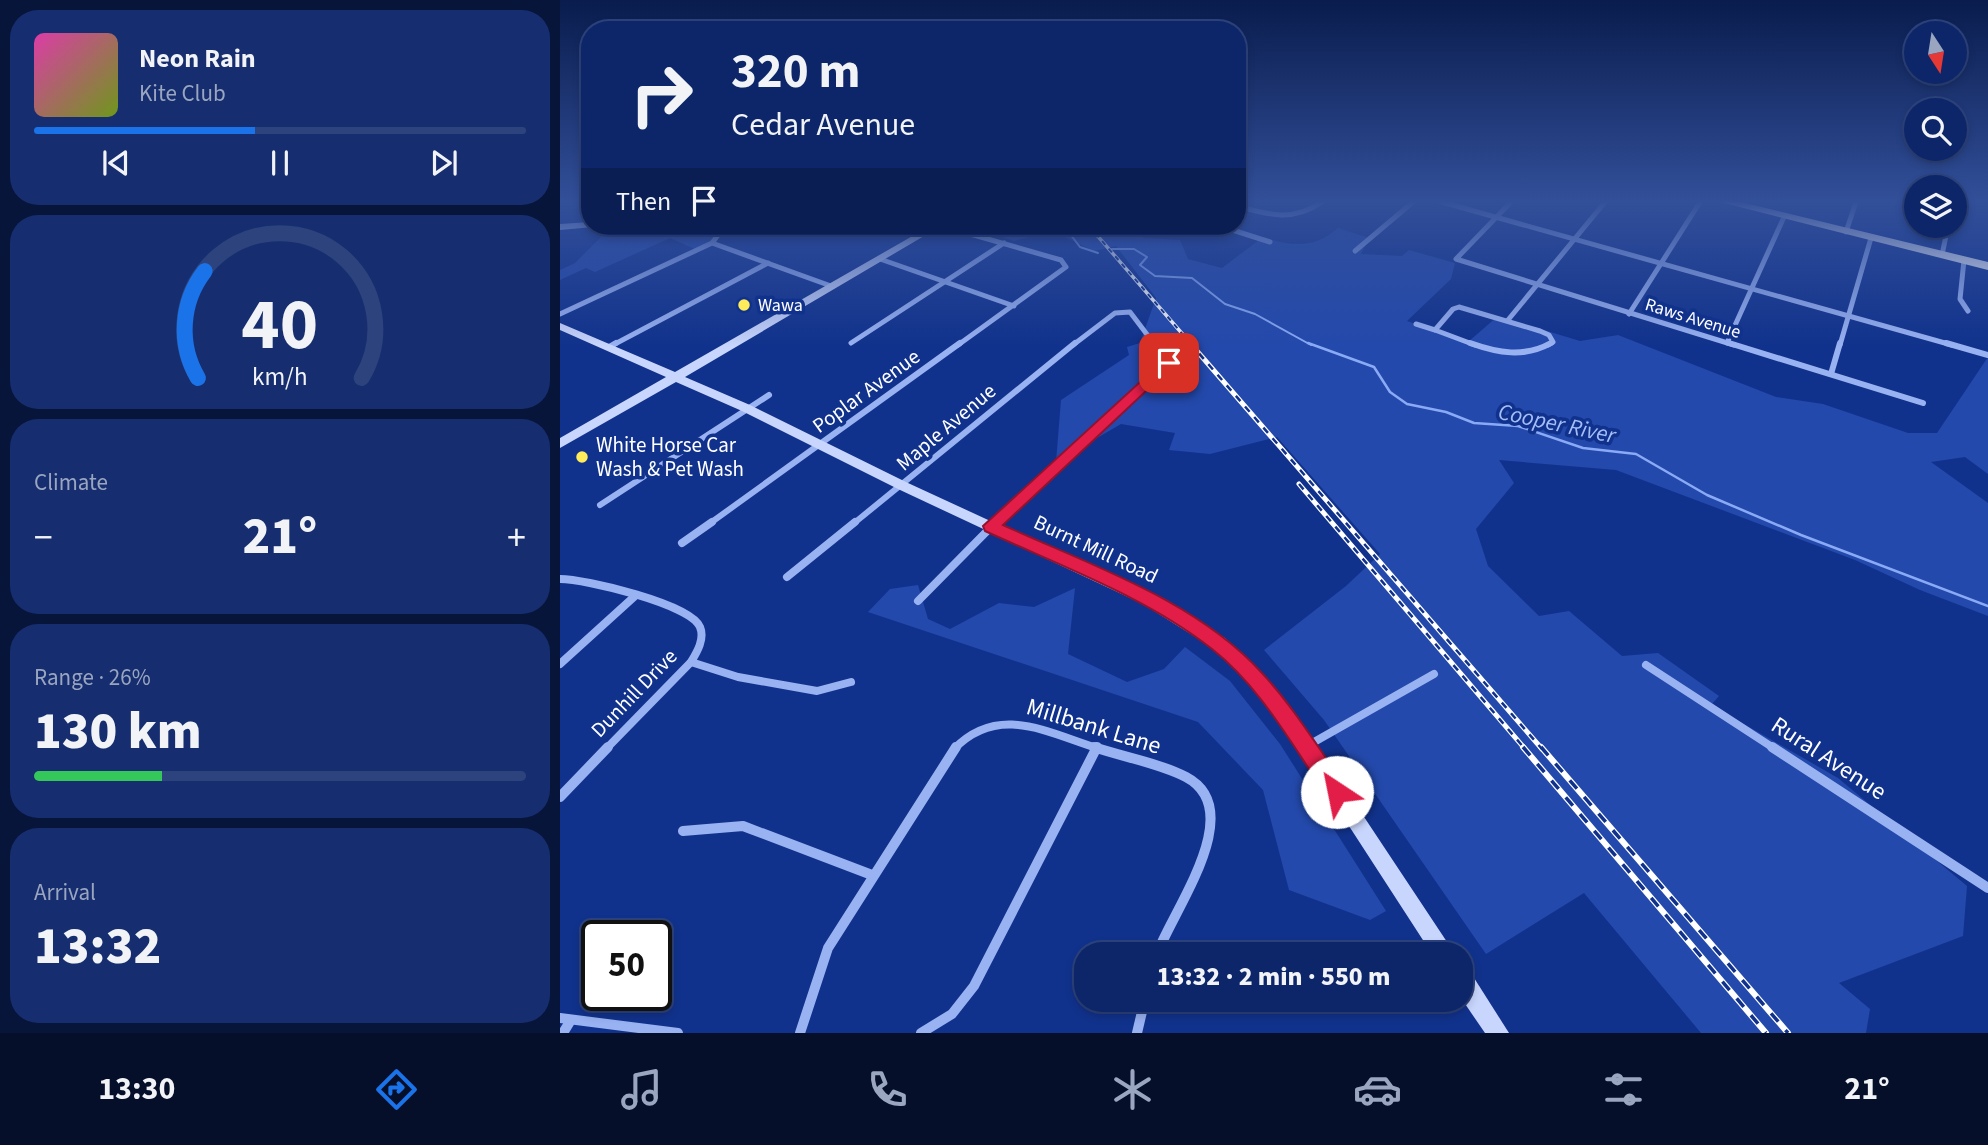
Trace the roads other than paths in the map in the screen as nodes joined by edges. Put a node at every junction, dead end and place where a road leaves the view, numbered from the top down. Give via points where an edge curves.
1 (697, 250) edge
2 (732, 250) edge
3 (895, 250) edge
4 (993, 250) edge
5 (1026, 250) edge
6 (1464, 250) edge
7 (1566, 250) edge
8 (1613, 250) edge
9 (1669, 250) edge
10 (1769, 250) edge
11 (1867, 250) edge
12 (1922, 250) edge
13 (1943, 250) edge
14 (1942, 255) junction
15 (880, 259) junction
16 (1964, 260) junction
17 (768, 263) junction
18 (1661, 263) junction
19 (1988, 266) edge
20 (946, 282) junction
21 (831, 286) junction
22 (1537, 286) junction
23 (1751, 288) junction
24 (1014, 306) junction
25 (1968, 310) dead end
26 (560, 314) edge
27 (1629, 314) junction
28 (1848, 316) junction
29 (1508, 320) junction
30 (1416, 324) dead end
31 (560, 326) edge
32 (1434, 330) junction
33 (851, 343) dead end
34 (1727, 343) junction
35 (609, 347) junction
36 (1988, 355) edge
37 (1831, 374) junction
38 (675, 377) junction
39 (769, 395) dead end
40 (1923, 403) dead end
41 (746, 408) junction
42 (560, 444) edge
43 (821, 444) junction
44 (903, 486) junction
45 (600, 505) dead end
46 (991, 526) junction
47 (682, 543) dead end
48 (788, 577) dead end
49 (560, 579) edge
50 (635, 596) junction
51 (918, 601) dead end
52 (691, 662) junction
53 (560, 664) edge
54 (1646, 665) dead end
55 (1434, 674) dead end
56 (851, 682) dead end
57 (1307, 746) junction
58 (1097, 747) junction
59 (560, 797) edge
60 (683, 831) dead end
61 (872, 875) junction
62 (1988, 888) edge
63 (1162, 942) edge
64 (1437, 942) edge
65 (1473, 996) edge
66 (1141, 1012) edge
67 (565, 1019) edge
68 (562, 1033) edge
69 (678, 1033) edge
70 (800, 1033) edge
71 (921, 1033) edge
72 (1137, 1033) edge
73 (1498, 1033) edge

1 - 26 street
2 - 17 street
3 - 15 main road
4 - 20 street
5 - 24 street, Poplar Avenue via 1066,263 1061,272
6 - 22 street, Raws Avenue via 1455,259
7 - 22 street
8 - 18 street
9 - 18 street
10 - 23 street
11 - 28 street
12 - 14 highway
13 - 14 street
14 - 16 highway
15 - 20 street
15 - 21 main road
16 - 19 highway
16 - 25 street via 1960,299
17 - 21 street
17 - 35 street
18 - 23 street
18 - 27 street
20 - 24 street
20 - 33 street
21 - 38 main road
22 - 27 street, Raws Avenue
22 - 29 street
23 - 28 street
23 - 34 street
24 - 43 street, Poplar Avenue
27 - 34 street, Raws Avenue
28 - 36 street
28 - 37 street
29 - 32 street via 1459,307
29 - 32 street via 1549,335 1553,342 1507,355
30 - 32 street
31 - 35 main road, Burnt Mill Road
34 - 37 street, Raws Avenue
35 - 38 main road, Burnt Mill Road
37 - 40 street, Raws Avenue
38 - 41 main road, Burnt Mill Road
38 - 42 main road
39 - 41 street
41 - 43 main road, Burnt Mill Road
41 - 45 street
43 - 44 main road, Burnt Mill Road
43 - 47 street, Poplar Avenue
44 - 46 main road, Burnt Mill Road
44 - 46 street, Maple Avenue via 1105,319 1130,312 1169,363
44 - 48 street, Maple Avenue
46 - 51 street
46 - 57 main road, Burnt Mill Road via 1148,600 1219,643 1256,679
49 - 50 street, Dunhill Drive via 578,579
50 - 52 street, Dunhill Drive via 678,609 700,622 701,641
50 - 53 street
52 - 56 street via 738,677 817,691
52 - 59 street, Dunhill Drive
54 - 62 street, Rural Avenue
55 - 57 street
57 - 64 main road, Burnt Mill Road
58 - 61 street, Millbank Lane via 1017,723 998,723 971,734 953,750
58 - 63 street, Millbank Lane via 1185,776 1209,801 1213,816 1209,839
58 - 71 street via 974,986 946,1020
60 - 61 street via 744,826
61 - 70 street, Millbank Lane via 828,948
65 - 73 main road
66 - 72 street
67 - 68 street
67 - 69 street

